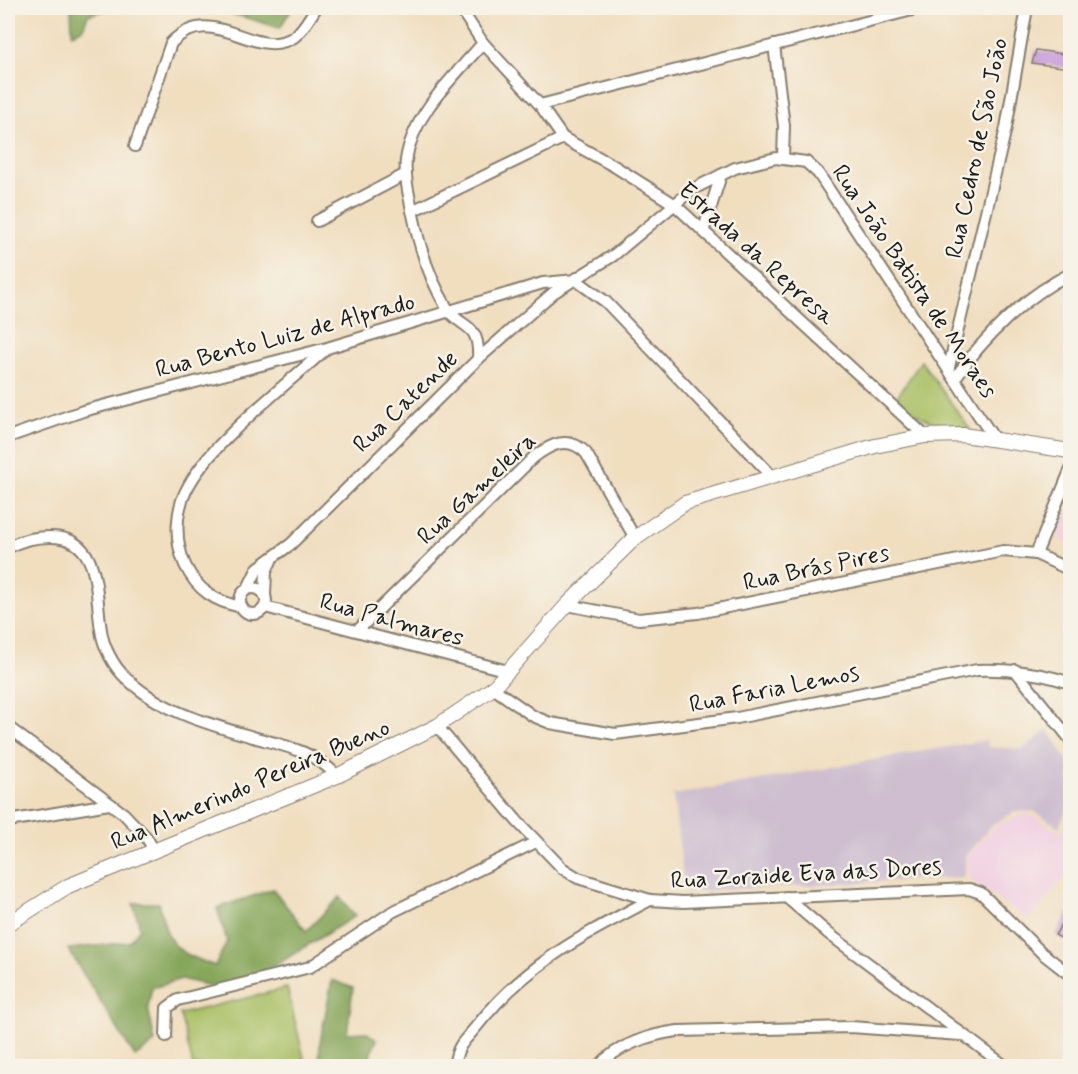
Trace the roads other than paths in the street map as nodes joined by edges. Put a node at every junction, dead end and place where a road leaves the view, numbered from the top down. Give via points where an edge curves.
1 (316, 8) edge
2 (462, 8) edge
3 (920, 8) edge
4 (1027, 8) edge
5 (483, 43) junction
6 (774, 45) junction
7 (540, 105) junction
8 (563, 138) junction
9 (135, 146) dead end
10 (783, 158) junction
11 (406, 174) junction
12 (721, 175) junction
13 (674, 204) junction
14 (412, 211) junction
15 (317, 221) dead end
16 (704, 229) junction
17 (1071, 274) edge
18 (576, 280) junction
19 (449, 312) junction
20 (327, 348) junction
21 (478, 360) junction
22 (949, 367) junction
23 (956, 378) junction
24 (925, 436) junction
25 (8, 437) edge
26 (995, 440) junction
27 (1071, 451) edge
28 (1071, 471) edge
29 (771, 476) junction
30 (635, 538) junction
31 (8, 548) edge
32 (1036, 554) junction
33 (272, 561) junction
34 (1071, 570) edge
35 (248, 588) junction
36 (265, 601) junction
37 (567, 605) junction
38 (242, 607) junction
39 (357, 631) junction
40 (1015, 670) junction
41 (508, 671) junction
42 (1071, 683) edge
43 (493, 688) junction
44 (8, 726) edge
45 (437, 726) junction
46 (1071, 740) edge
47 (338, 776) junction
48 (109, 804) junction
49 (8, 821) edge
50 (536, 842) junction
51 (154, 851) junction
52 (786, 897) junction
53 (650, 900) junction
54 (8, 924) edge
55 (1071, 975) edge
56 (960, 1035) junction
57 (166, 1036) dead end
58 (454, 1066) edge
59 (599, 1066) edge
60 (1005, 1066) edge

1 - 9 street via 294,36 282,42 219,24 190,24 171,43
2 - 5 street, Estrada da Represa
3 - 6 street
4 - 22 street, Rua Cedro de São João via 1005,128
5 - 7 street, Estrada da Represa
5 - 11 street via 430,105 410,145
6 - 7 street
6 - 10 street via 784,126
7 - 8 street, Estrada da Represa
8 - 13 street, Estrada da Represa
8 - 14 street
10 - 12 street, Rua João Batista de Moraes via 759,161
10 - 22 street, Rua João Batista de Moraes via 806,162 818,173
11 - 14 street
11 - 15 street
12 - 13 street, Rua João Batista de Moraes
12 - 16 street
13 - 16 street, Estrada da Represa
13 - 18 street, Rua João Batista de Moraes via 614,255
14 - 19 street via 427,265
16 - 24 street, Estrada da Represa
17 - 23 street via 1037,294 1014,314 984,342
18 - 19 street, Rua Bento Luiz de Alprado via 543,283
18 - 21 street, Rua Catende via 553,293
18 - 29 street via 606,302
19 - 20 street, Rua Bento Luiz de Alprado
19 - 21 street via 470,327 476,338
20 - 25 street, Rua Bento Luiz de Alprado via 83,411
20 - 38 street, Rua Palmares via 225,442 188,486 180,510 179,545 189,573 207,594
21 - 33 street, Rua Catende
22 - 23 street, Rua João Batista de Moraes
23 - 26 street, Rua João Batista de Moraes
24 - 26 main road, Rua Almerindo Pereira Bueno via 963,435
24 - 29 main road, Rua Almerindo Pereira Bueno
26 - 27 main road, Rua Almerindo Pereira Bueno
28 - 32 street
29 - 30 main road, Rua Almerindo Pereira Bueno via 685,503
30 - 37 main road, Rua Almerindo Pereira Bueno
30 - 39 street, Rua Gameleira via 581,447 568,442 553,445 534,457
31 - 47 street via 36,537 69,540 83,550 94,570 100,629 110,656 126,678 184,715 303,751
32 - 34 street, Rua Brás Pires
32 - 37 street, Rua Brás Pires via 991,553 654,619 622,617
33 - 35 street, Rua Catende via 258,568
33 - 36 street via 266,571
35 - 36 street, Rua Palmares via 260,589
35 - 38 street via 241,595
36 - 38 street, Rua Palmares via 253,614
36 - 39 street, Rua Palmares
37 - 41 main road, Rua Almerindo Pereira Bueno
39 - 41 street, Rua Palmares
40 - 42 street, Rua Faria Lemos
40 - 43 street, Rua Faria Lemos via 963,672 737,718 615,734 550,723
40 - 46 street
41 - 43 main road, Rua Almerindo Pereira Bueno
43 - 45 main road, Rua Almerindo Pereira Bueno
44 - 48 street
45 - 47 main road, Rua Almerindo Pereira Bueno
45 - 50 street, Rua Zoraide Eva das Dores
47 - 51 main road, Rua Almerindo Pereira Bueno
48 - 49 street
48 - 51 street via 135,824
50 - 53 street, Rua Zoraide Eva das Dores via 578,878
50 - 57 street via 392,912 310,967 178,1000 167,1008
51 - 54 main road, Rua Almerindo Pereira Bueno via 68,886
52 - 53 street, Rua Zoraide Eva das Dores via 718,902
52 - 55 street, Rua Zoraide Eva das Dores via 969,889 981,893 1042,953
52 - 56 street
53 - 58 street via 568,943 532,969 492,1005 457,1048
56 - 59 street via 851,1027 678,1031 658,1033
56 - 60 street

